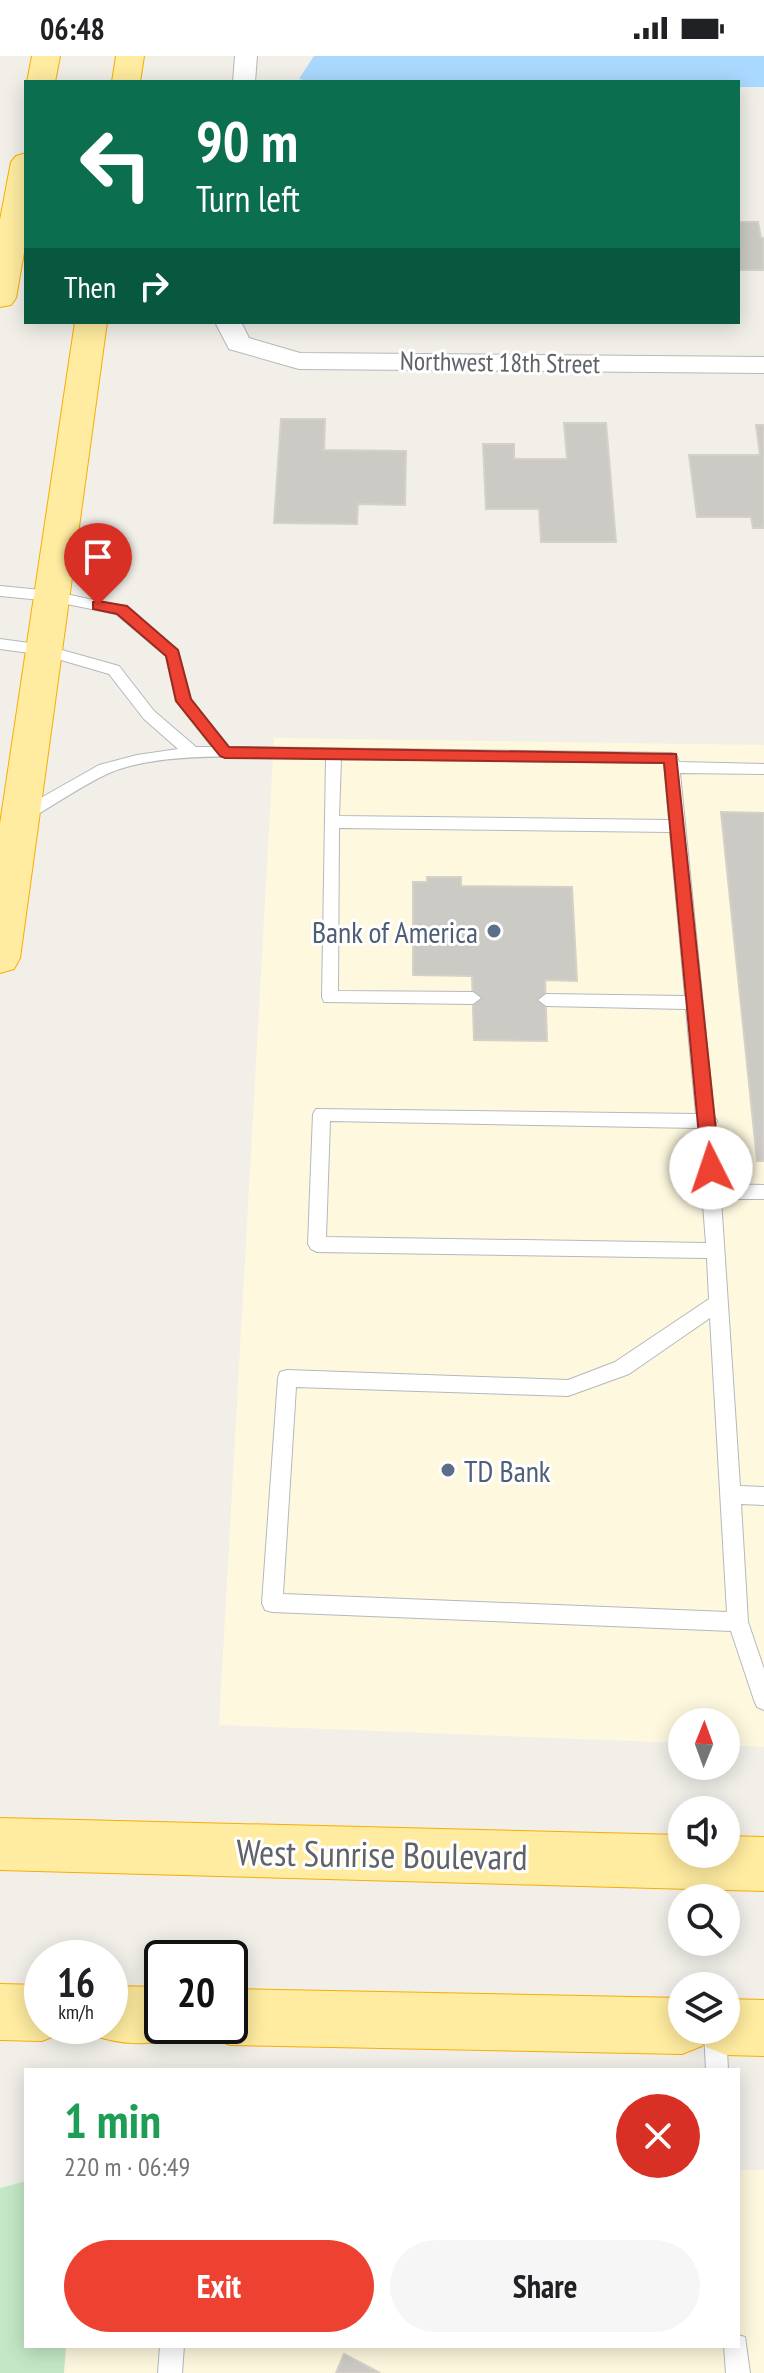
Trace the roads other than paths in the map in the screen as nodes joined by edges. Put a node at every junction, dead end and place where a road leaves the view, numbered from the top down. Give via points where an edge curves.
1 (46, 56) edge
2 (130, 56) edge
3 (246, 56) edge
4 (41, 80) edge
5 (126, 80) edge
6 (244, 80) edge
7 (24, 172) edge
8 (0, 298) edge
9 (91, 324) edge
10 (233, 332) edge
11 (764, 365) edge
12 (0, 591) edge
13 (52, 596) junction
14 (0, 644) edge
15 (44, 650) junction
16 (192, 752) junction
17 (225, 752) junction
18 (334, 754) junction
19 (671, 767) junction
20 (764, 769) edge
21 (20, 818) junction
22 (331, 822) junction
23 (678, 826) junction
24 (0, 958) edge
25 (473, 998) dead end
26 (546, 1000) dead end
27 (696, 1003) junction
28 (708, 1121) junction
29 (712, 1191) junction
30 (764, 1192) edge
31 (716, 1251) junction
32 (719, 1302) junction
33 (731, 1495) junction
34 (764, 1496) edge
35 (738, 1622) junction
36 (764, 1700) edge
37 (0, 1844) edge
38 (764, 1864) edge
39 (0, 2012) edge
40 (24, 2013) edge
41 (248, 2017) edge
42 (668, 2026) edge
43 (740, 2027) edge
44 (764, 2028) edge
45 (716, 2044) edge
46 (717, 2068) edge
47 (172, 2348) edge
48 (736, 2348) edge
49 (170, 2373) edge
50 (738, 2373) edge

1 - 4 highway
2 - 5 highway
3 - 6 street
7 - 8 highway
9 - 13 highway
10 - 11 street, Northwest 18th Street via 299,361
12 - 13 lane
13 - 15 highway
13 - 17 lane via 121,610 173,654 184,701
14 - 15 lane
15 - 16 lane via 114,670 149,715
15 - 21 highway
16 - 17 lane
16 - 21 lane via 104,769
17 - 18 lane
18 - 19 lane via 671,758
18 - 22 lane
19 - 20 lane
19 - 23 lane
21 - 24 highway
22 - 23 lane
22 - 25 lane via 330,997
23 - 27 lane
26 - 27 lane
27 - 28 lane
28 - 29 lane
28 - 31 lane via 322,1114 317,1244
29 - 30 lane
29 - 31 lane
31 - 32 lane
32 - 33 lane
32 - 35 lane via 622,1368 568,1388 287,1378 272,1603
33 - 34 lane
33 - 35 lane
35 - 36 lane
37 - 38 highway, West Sunrise Boulevard
39 - 40 highway
41 - 42 highway
43 - 44 highway
45 - 46 lane
47 - 49 lane
48 - 50 lane

